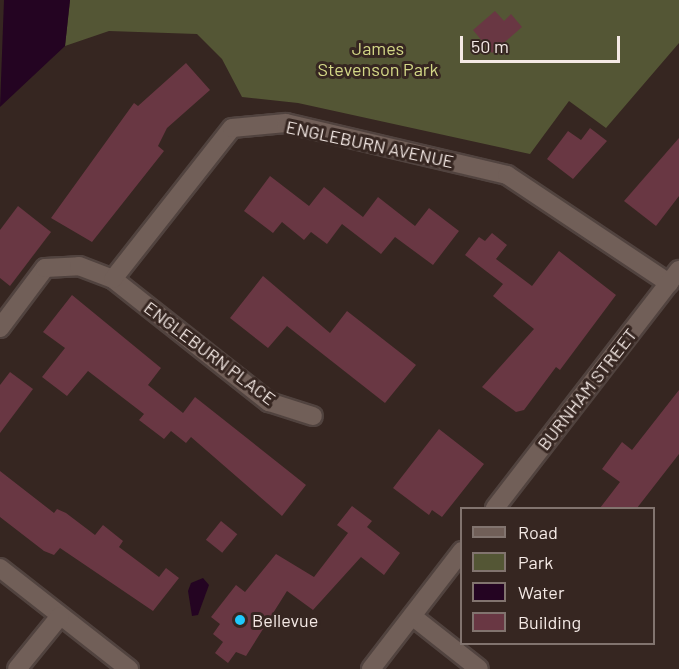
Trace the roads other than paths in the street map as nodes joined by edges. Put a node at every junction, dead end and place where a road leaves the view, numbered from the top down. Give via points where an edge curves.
1 (674, 276) edge
2 (113, 279) junction
3 (0, 328) edge
4 (313, 416) dead end
5 (496, 507) edge
6 (460, 554) edge
7 (0, 568) edge
8 (60, 616) junction
9 (412, 616) junction
10 (17, 669) edge
11 (129, 669) edge
12 (371, 669) edge
13 (479, 669) edge

1 - 2 street, ENGLEBURN AVENUE via 507,175 286,123 232,128
1 - 5 street, BURNHAM STREET
2 - 3 street via 79,266 45,268
2 - 4 street, ENGLEBURN PLACE via 269,402
6 - 9 street
7 - 8 street
8 - 10 street
8 - 11 street
9 - 12 street
9 - 13 street

